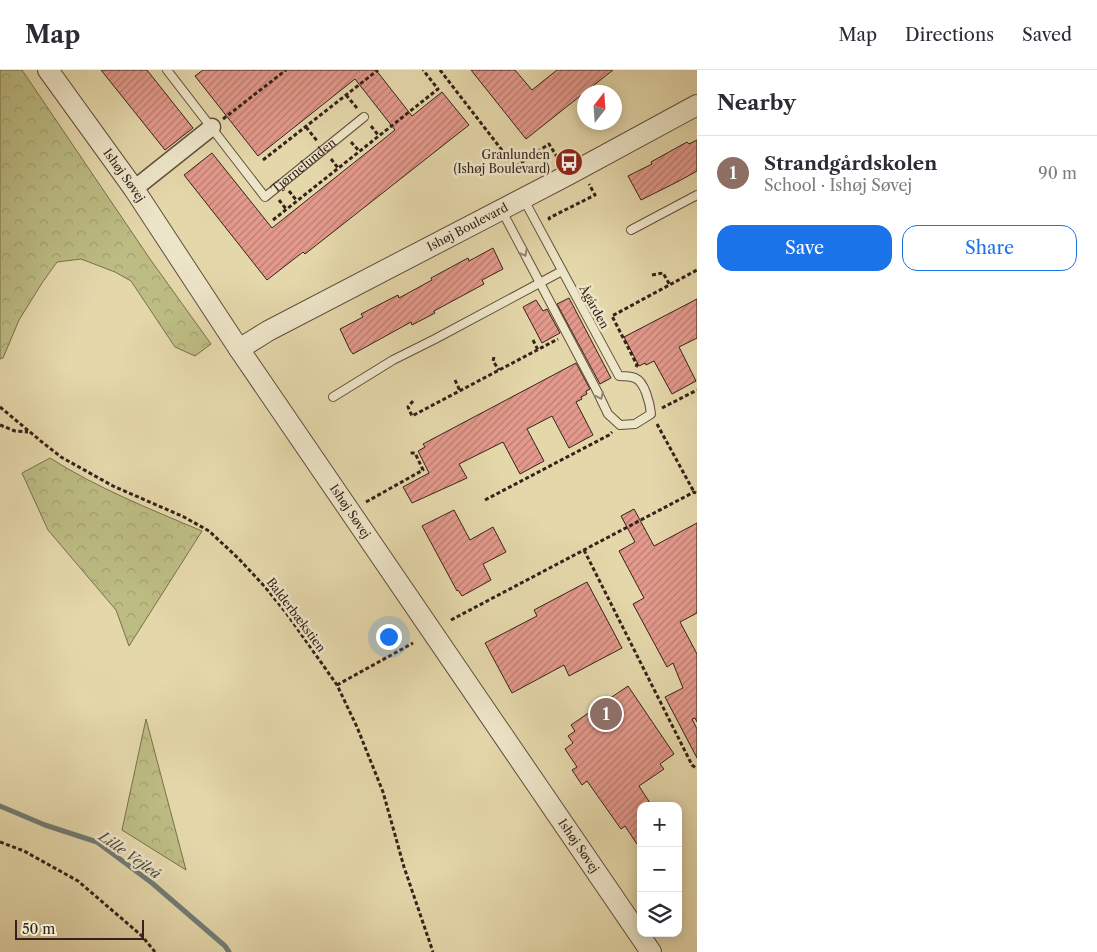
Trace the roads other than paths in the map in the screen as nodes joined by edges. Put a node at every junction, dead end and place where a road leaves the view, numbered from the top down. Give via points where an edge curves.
1 (48, 70) edge
2 (168, 70) edge
3 (697, 105) edge
4 (364, 117) dead end
5 (212, 127) junction
6 (134, 189) junction
7 (697, 196) edge
8 (523, 198) junction
9 (501, 210) junction
10 (631, 230) dead end
11 (562, 271) junction
12 (540, 283) junction
13 (239, 349) junction
14 (333, 397) dead end
15 (651, 952) edge

1 - 6 street, Ishøj Søvej
2 - 5 lane, Tjørnelunden
3 - 8 street, Ishøj Boulevard
4 - 5 lane, Tjørnelunden via 265,197
5 - 6 street
6 - 13 street, Ishøj Søvej
7 - 10 lane
8 - 9 street, Ishøj Boulevard
8 - 11 lane, Ågården
9 -> 12 lane
9 - 13 street, Ishøj Boulevard
11 - 12 lane
12 -> 11 lane, Ågården via 608,414 620,425 635,424 652,414 642,383 635,378 618,376
12 - 14 lane via 394,360
13 - 15 street, Ishøj Søvej

